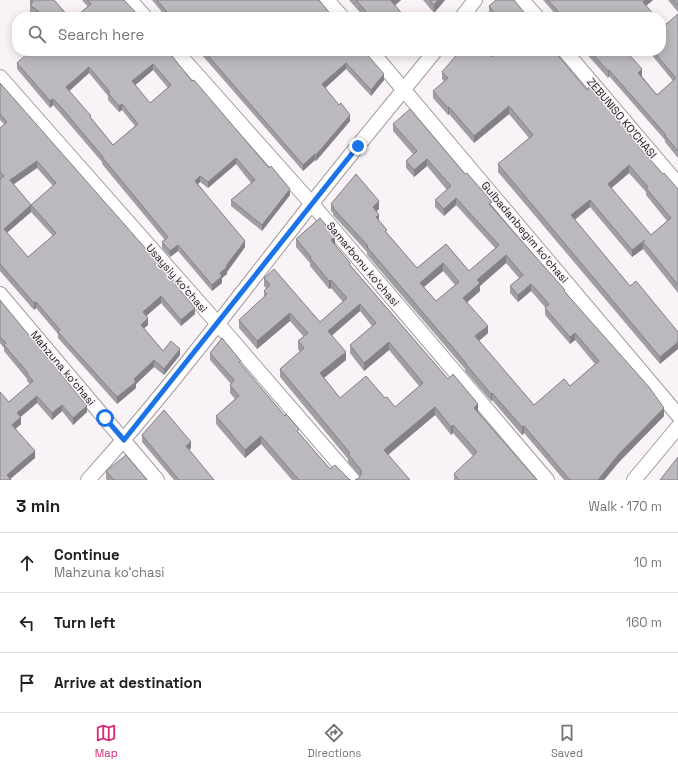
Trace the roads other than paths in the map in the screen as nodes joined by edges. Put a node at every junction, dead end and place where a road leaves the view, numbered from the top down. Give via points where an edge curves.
1 (130, 0) edge
2 (327, 0) edge
3 (475, 0) edge
4 (522, 0) edge
5 (141, 12) edge
6 (338, 12) edge
7 (466, 12) edge
8 (533, 12) edge
9 (180, 56) edge
10 (375, 56) edge
11 (431, 56) edge
12 (570, 56) edge
13 (0, 77) edge
14 (405, 89) junction
15 (678, 184) edge
16 (312, 204) junction
17 (0, 294) edge
18 (218, 324) junction
19 (678, 415) edge
20 (678, 427) edge
21 (124, 440) junction
22 (88, 480) edge
23 (157, 480) edge
24 (353, 480) edge
25 (547, 480) edge
26 (634, 480) edge

1 - 5 street
2 - 6 street
3 - 7 street
4 - 8 street
9 - 16 street, Samarbonu koʻchasi
10 - 14 street, Gulbadanbegim koʻchasi
11 - 14 street
12 - 15 street, ZEBUNISO KO'CHASI
13 - 18 street, Usaysiy koʻchasi
14 - 16 street
14 - 19 street, Gulbadanbegim koʻchasi
16 - 18 street
16 - 25 street, Samarbonu koʻchasi
17 - 21 street, Mahzuna koʻchasi
18 - 21 street
18 - 24 street, Usaysiy koʻchasi
20 - 26 street
21 - 22 street
21 - 23 street, Mahzuna koʻchasi

